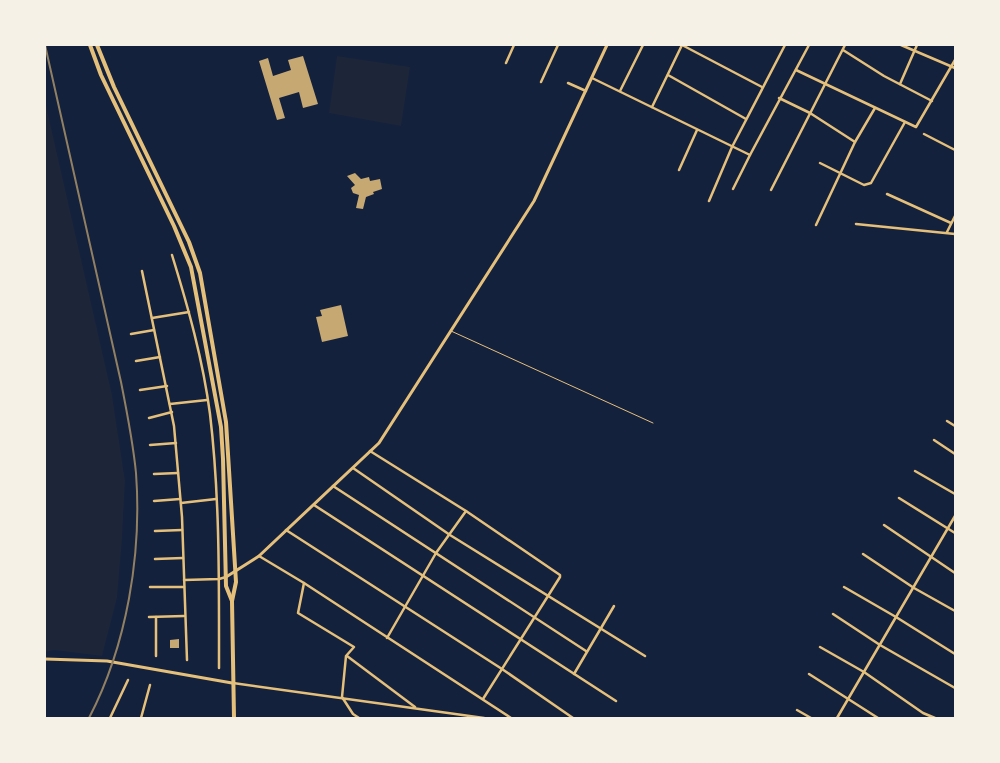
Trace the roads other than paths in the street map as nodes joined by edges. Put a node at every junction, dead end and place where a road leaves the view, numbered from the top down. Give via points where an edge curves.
1 (90, 45) edge
2 (97, 45) edge
3 (514, 45) edge
4 (558, 45) edge
5 (607, 45) edge
6 (643, 45) edge
7 (682, 45) edge
8 (785, 45) edge
9 (804, 45) edge
10 (845, 45) edge
11 (901, 45) edge
12 (918, 45) edge
13 (808, 46) edge
14 (842, 50) junction
15 (915, 51) junction
16 (955, 60) edge
17 (506, 63) dead end
18 (951, 66) junction
19 (955, 68) edge
20 (795, 70) junction
21 (668, 75) junction
22 (592, 78) junction
23 (541, 82) dead end
24 (568, 83) dead end
25 (826, 84) junction
26 (900, 84) junction
27 (762, 87) junction
28 (586, 91) junction
29 (620, 91) junction
30 (779, 98) junction
31 (932, 101) junction
32 (652, 107) junction
33 (875, 108) junction
34 (810, 114) junction
35 (746, 119) junction
36 (905, 122) junction
37 (697, 130) junction
38 (924, 134) dead end
39 (855, 142) junction
40 (732, 147) junction
41 (955, 149) edge
42 (750, 155) junction
43 (820, 163) dead end
44 (679, 170) dead end
45 (840, 174) junction
46 (733, 189) dead end
47 (771, 190) dead end
48 (887, 194) dead end
49 (709, 201) dead end
50 (955, 216) edge
51 (179, 223) junction
52 (951, 223) junction
53 (856, 224) dead end
54 (816, 225) dead end
55 (174, 226) junction
56 (947, 233) junction
57 (955, 234) edge
58 (172, 255) dead end
59 (142, 271) dead end
60 (189, 312) junction
61 (152, 318) junction
62 (155, 329) junction
63 (450, 331) junction
64 (131, 334) dead end
65 (160, 357) junction
66 (136, 361) dead end
67 (167, 386) junction
68 (140, 390) dead end
69 (207, 400) junction
70 (170, 404) junction
71 (172, 412) junction
72 (149, 418) dead end
73 (947, 421) dead end
74 (653, 423) dead end
75 (955, 426) edge
76 (934, 440) dead end
77 (176, 443) junction
78 (150, 445) dead end
79 (370, 451) junction
80 (955, 454) edge
81 (353, 468) junction
82 (915, 471) dead end
83 (178, 473) junction
84 (154, 474) dead end
85 (333, 486) junction
86 (955, 494) edge
87 (899, 498) dead end
88 (216, 499) junction
89 (154, 501) dead end
90 (180, 501) junction
91 (314, 505) junction
92 (466, 511) junction
93 (955, 516) edge
94 (884, 525) dead end
95 (948, 528) junction
96 (155, 530) dead end
97 (182, 530) junction
98 (286, 530) junction
99 (955, 533) edge
100 (450, 535) junction
101 (436, 553) junction
102 (863, 554) dead end
103 (259, 556) junction
104 (931, 557) junction
105 (183, 558) junction
106 (155, 559) dead end
107 (236, 572) junction
108 (955, 573) edge
109 (226, 577) junction
110 (424, 577) junction
111 (219, 579) junction
112 (184, 580) junction
113 (304, 583) junction
114 (150, 587) dead end
115 (184, 587) junction
116 (844, 588) dead end
117 (914, 588) junction
118 (547, 597) junction
119 (232, 601) junction
120 (614, 606) dead end
121 (405, 608) junction
122 (955, 611) edge
123 (833, 614) dead end
124 (184, 616) junction
125 (150, 617) dead end
126 (156, 617) junction
127 (534, 617) junction
128 (896, 617) junction
129 (599, 629) junction
130 (387, 638) junction
131 (520, 640) junction
132 (880, 644) junction
133 (820, 646) dead end
134 (586, 651) junction
135 (955, 654) edge
136 (156, 656) dead end
137 (346, 656) junction
138 (645, 656) dead end
139 (45, 658) edge
140 (187, 660) dead end
141 (219, 668) dead end
142 (502, 669) junction
143 (864, 672) junction
144 (574, 674) junction
145 (809, 674) dead end
146 (128, 680) dead end
147 (232, 683) junction
148 (150, 685) dead end
149 (955, 688) edge
150 (342, 697) junction
151 (483, 699) junction
152 (848, 699) junction
153 (616, 701) dead end
154 (416, 707) junction
155 (797, 710) dead end
156 (456, 717) edge
157 (110, 718) edge
158 (141, 718) edge
159 (234, 718) edge
160 (359, 718) edge
161 (484, 718) edge
162 (511, 718) edge
163 (573, 718) edge
164 (811, 718) edge
165 (837, 718) edge
166 (878, 718) edge
167 (935, 718) edge

1 - 55 main road via 101,75
2 - 51 main road
3 - 17 street
4 - 23 street
5 - 22 street
6 - 29 street
7 - 21 street
7 - 27 street
8 - 27 street
9 - 13 street
10 - 14 street
11 - 15 street
12 - 15 street
13 - 20 street
14 - 25 street
14 - 26 street
15 - 18 street
15 - 26 street
16 - 18 street
18 - 19 street
18 - 31 street
20 - 25 street
20 - 30 street
21 - 32 street
21 - 35 street
22 - 28 street
22 - 29 street
24 - 28 street
25 - 33 street
25 - 34 street
26 - 31 street
27 - 35 street
28 - 63 street via 534,201
29 - 32 street
30 - 34 street
30 - 42 street
31 - 36 street via 916,127
32 - 37 street
33 - 36 street
33 - 39 street
34 - 39 street
34 - 47 street
35 - 40 street
36 - 45 street via 871,183 864,185
37 - 40 street
37 - 44 street
38 - 41 street
39 - 45 street
40 - 42 street
40 - 49 street
42 - 46 street
43 - 45 street
45 - 54 street
48 - 52 street
50 - 52 street
51 - 55 main road
51 - 107 main road via 200,273 226,422
52 - 56 street
53 - 56 street
55 - 109 main road via 195,285 220,427
56 - 57 street
58 - 60 street
59 - 61 street
60 - 61 street
60 - 69 street
61 - 62 street
62 - 64 street
62 - 65 street
63 - 74 lane
63 - 79 street via 379,443
65 - 66 street
65 - 67 street
67 - 68 street
67 - 70 street
69 - 70 street
69 - 88 street
70 - 71 street
71 - 72 street
71 - 77 street
73 - 75 street
76 - 80 street
77 - 78 street
77 - 83 street
79 - 81 street
79 - 92 street
81 - 85 street
81 - 100 street
82 - 86 street
83 - 84 street
83 - 90 street
85 - 91 street
85 - 101 street
87 - 95 street
88 - 90 street
88 - 111 street
89 - 90 street
90 - 97 street
91 - 98 street
91 - 110 street
92 - 100 street
92 - 118 street via 560,574
93 - 95 street
94 - 104 street
95 - 99 street
95 - 104 street
96 - 97 street
97 - 105 street
98 - 103 street
98 - 121 street
100 - 101 street
100 - 118 street
101 - 110 street
101 - 127 street
102 - 117 street
103 - 107 street
103 - 113 street
104 - 108 street
104 - 117 street
105 - 106 street
105 - 112 street
107 - 109 street
107 - 119 main road
109 - 111 street
109 - 119 main road
110 - 121 street
110 - 131 street
111 - 112 street
111 - 141 street
112 - 115 street
113 - 130 street
113 - 137 street via 298,613 354,648
114 - 115 street
115 - 124 street
116 - 128 street
117 - 122 street
117 - 128 street
118 - 127 street
118 - 129 street
119 - 147 main road
120 - 129 street
121 - 130 street
121 - 142 street
123 - 132 street
124 - 126 street
124 - 140 street
125 - 126 street
126 - 136 street
127 - 131 street
127 - 134 street
128 - 132 street
128 - 135 street
129 - 134 street
129 - 138 street
130 - 151 street
131 - 142 street
131 - 144 street
132 - 143 street
132 - 149 street
133 - 143 street
134 - 144 street
137 - 150 street
137 - 154 street
139 - 147 street via 107,661
142 - 151 street
142 - 163 street
143 - 152 street
143 - 167 street
144 - 153 street
145 - 152 street
146 - 157 street
147 - 150 street
147 - 159 main road
148 - 158 street
150 - 154 street
150 - 160 street
151 - 162 street
152 - 165 street
152 - 166 street
154 - 156 street
155 - 164 street
156 - 161 street

